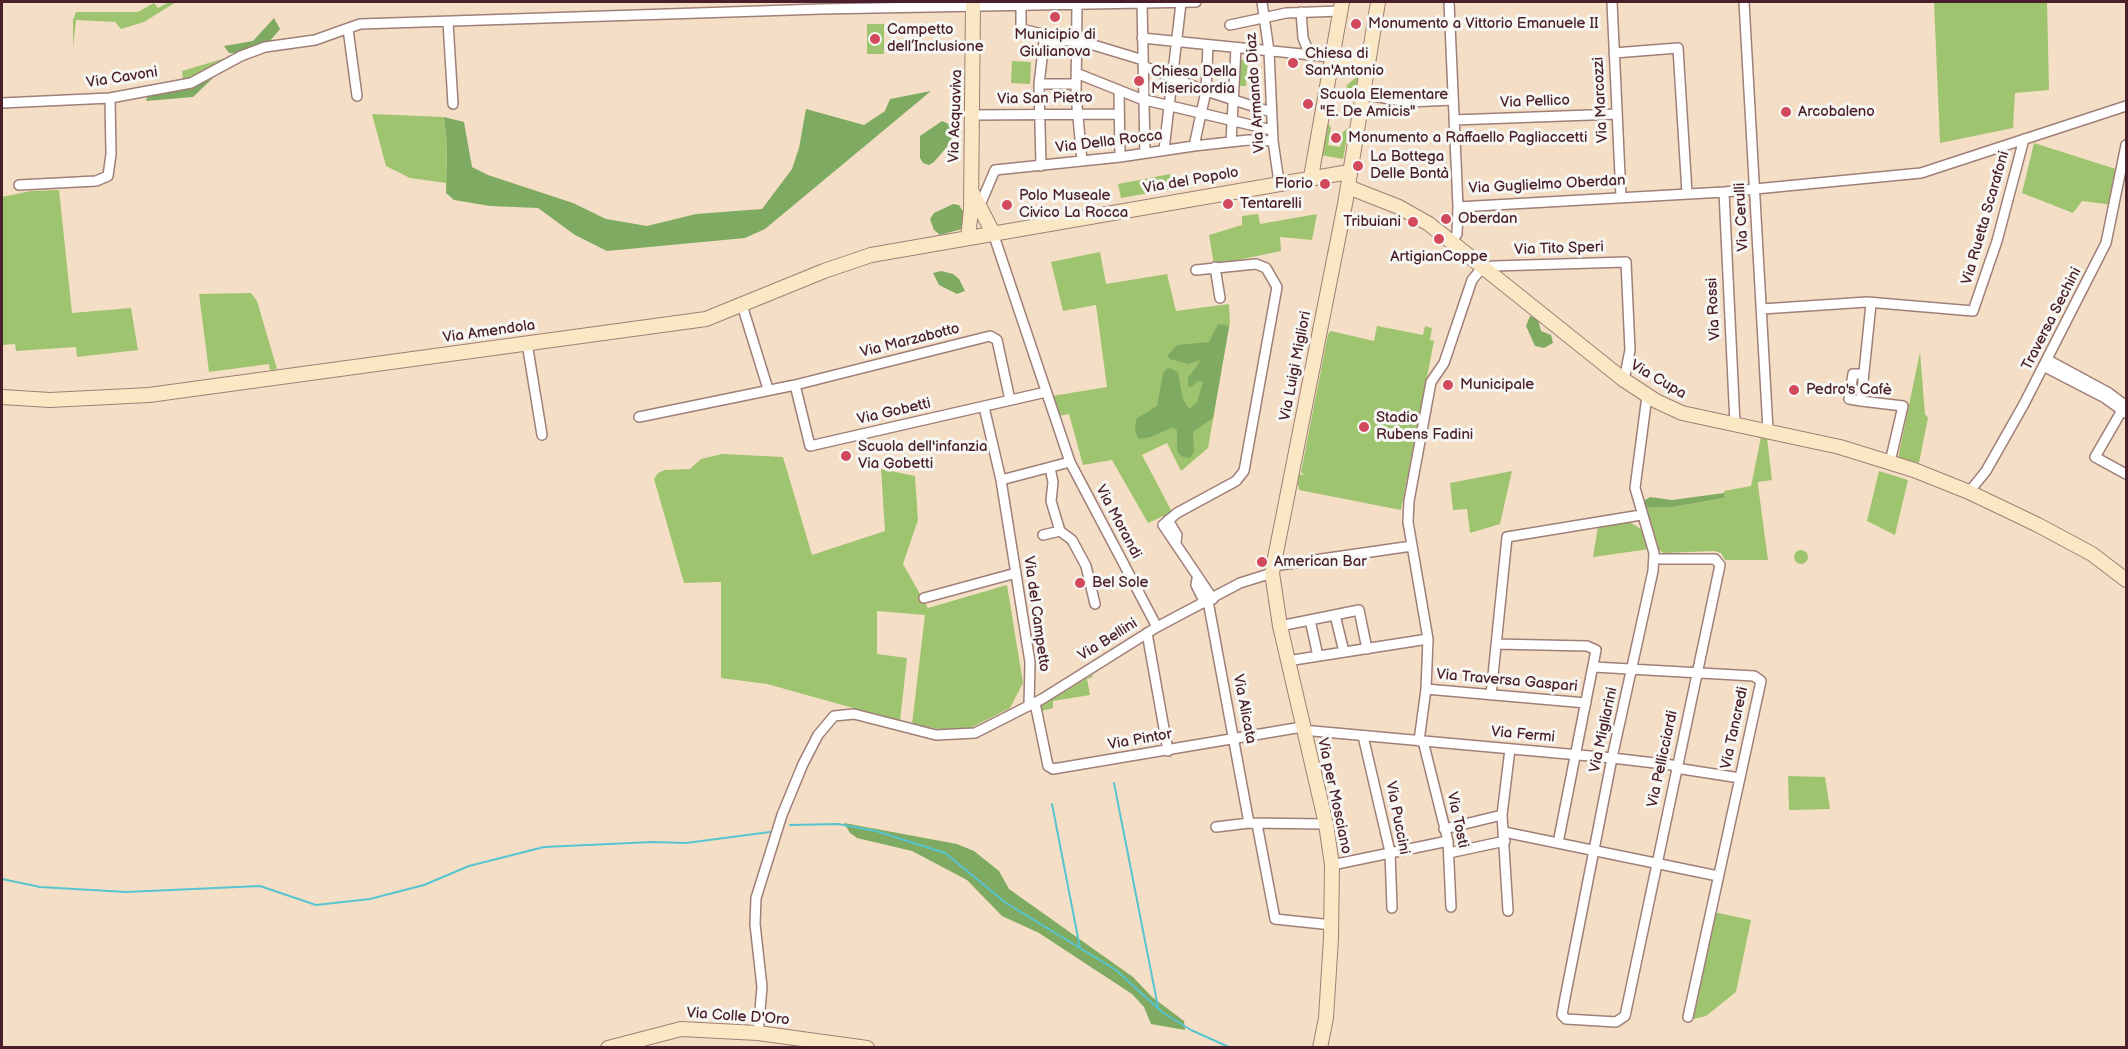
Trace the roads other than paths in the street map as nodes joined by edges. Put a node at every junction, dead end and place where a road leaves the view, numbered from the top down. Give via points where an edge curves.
1 (1142, 2) edge
2 (1196, 2) edge
3 (1262, 2) edge
4 (1378, 2) edge
5 (1449, 2) edge
6 (1612, 2) edge
7 (1744, 2) edge
8 (1039, 3) edge
9 (1181, 3) junction
10 (974, 4) edge
11 (1021, 5) junction
12 (1077, 5) junction
13 (1341, 6) edge
14 (1300, 12) junction
15 (1265, 17) junction
16 (448, 22) junction
17 (1230, 25) dead end
18 (348, 28) junction
19 (1142, 38) junction
20 (1077, 40) junction
21 (1044, 42) junction
22 (1178, 42) junction
23 (1208, 45) junction
24 (1236, 48) junction
25 (1269, 51) junction
26 (1309, 53) junction
27 (1614, 53) junction
28 (1332, 57) junction
29 (1143, 63) junction
30 (1367, 64) junction
31 (1076, 73) junction
32 (1173, 78) junction
33 (1039, 84) junction
34 (1076, 84) junction
35 (1119, 90) junction
36 (1206, 91) junction
37 (1362, 94) junction
38 (357, 96) dead end
39 (110, 98) junction
40 (1144, 100) junction
41 (1234, 100) junction
42 (1454, 100) junction
43 (2, 103) edge
44 (453, 104) dead end
45 (1170, 105) junction
46 (2127, 106) edge
47 (1271, 112) junction
48 (1201, 113) junction
49 (1040, 114) junction
50 (1080, 114) junction
51 (1118, 114) junction
52 (1617, 114) junction
53 (972, 115) junction
54 (1454, 120) junction
55 (1233, 121) junction
56 (1272, 130) junction
57 (2024, 139) junction
58 (1273, 141) junction
59 (1231, 142) junction
60 (2127, 145) edge
61 (1194, 146) junction
62 (1164, 150) junction
63 (1145, 153) junction
64 (1120, 157) junction
65 (1082, 161) junction
66 (1041, 166) junction
67 (1349, 172) junction
68 (1311, 177) junction
69 (1280, 182) junction
70 (19, 185) dead end
71 (1348, 187) junction
72 (1756, 189) junction
73 (1724, 192) junction
74 (1687, 193) junction
75 (1621, 197) junction
76 (976, 207) junction
77 (1458, 207) junction
78 (1019, 229) junction
79 (981, 235) junction
80 (1452, 241) junction
81 (1215, 267) junction
82 (1482, 268) junction
83 (1196, 270) dead end
84 (1220, 298) dead end
85 (1870, 304) junction
86 (742, 305) junction
87 (1762, 309) junction
88 (527, 343) junction
89 (2046, 364) junction
90 (1624, 380) junction
91 (795, 385) junction
92 (768, 389) junction
93 (1046, 392) junction
94 (1647, 396) junction
95 (2, 397) edge
96 (1010, 400) junction
97 (984, 407) junction
98 (2125, 408) edge
99 (639, 417) dead end
100 (1735, 424) junction
101 (1768, 430) junction
102 (542, 435) dead end
103 (1070, 462) junction
104 (1890, 462) junction
105 (1050, 468) junction
106 (2127, 474) edge
107 (1001, 480) junction
108 (1969, 492) junction
109 (1641, 514) junction
110 (1060, 531) junction
111 (1042, 534) dead end
112 (1412, 546) junction
113 (1655, 559) junction
114 (1272, 569) junction
115 (1016, 573) junction
116 (2127, 580) edge
117 (924, 598) dead end
118 (1209, 601) junction
119 (1095, 604) dead end
120 (1335, 615) junction
121 (1310, 620) junction
122 (1280, 626) junction
123 (1157, 627) junction
124 (1147, 633) junction
125 (1428, 639) junction
126 (1496, 644) junction
127 (1367, 649) junction
128 (1344, 652) junction
129 (1318, 656) junction
130 (1287, 661) junction
131 (1594, 667) junction
132 (1632, 669) junction
133 (1697, 673) junction
134 (1426, 689) junction
135 (1491, 695) junction
136 (1586, 703) junction
137 (1032, 704) junction
138 (1302, 728) junction
139 (1363, 736) junction
140 (1234, 739) junction
141 (1421, 741) junction
142 (1510, 750) junction
143 (1168, 751) junction
144 (1575, 755) junction
145 (1612, 758) junction
146 (1677, 767) junction
147 (1740, 778) junction
148 (1502, 815) junction
149 (1253, 823) junction
150 (1326, 824) junction
151 (1216, 827) dead end
152 (1444, 829) junction
153 (1504, 836) junction
154 (1448, 841) junction
155 (1558, 843) junction
156 (1594, 850) junction
157 (1390, 852) junction
158 (1449, 853) junction
159 (1656, 862) junction
160 (1332, 866) junction
161 (1718, 876) junction
162 (1450, 907) dead end
163 (1392, 908) dead end
164 (1508, 911) dead end
165 (1332, 925) junction
166 (1688, 1017) dead end
167 (1617, 1022) joint
168 (758, 1033) junction
169 (611, 1047) edge
170 (867, 1047) edge
171 (1320, 1047) edge

1 - 9 street, Via Cavoni
1 - 12 street, Via Cavoni
1 - 19 street
2 - 9 street, Via Cavoni
3 - 15 street, Via Armando Diaz
4 - 30 main road, Via Luigi Migliori
5 - 42 street
6 - 27 street, Via Marcozzi
7 - 72 street, Via Cerulli
8 - 11 street, Via Cavoni
8 - 12 street, Via Cavoni
9 - 22 street
10 - 11 street, Via Cavoni
10 - 16 street, Via Cavoni
10 - 53 main road, Via Acquaviva
11 - 21 street via 1021,29 1042,33
12 - 20 street
13 - 14 street
13 - 28 main road
14 - 15 street
14 - 26 street
15 - 17 street
15 - 25 street, Via Armando Diaz
16 - 18 street, Via Cavoni via 360,24
16 - 44 street
18 - 38 street
18 - 39 street, Via Cavoni via 315,40 265,47 191,83
19 - 22 street
19 - 29 street
20 - 21 street
20 - 29 street
20 - 31 street
21 - 33 street
22 - 23 street
22 - 32 street
23 - 24 street
23 - 36 street
24 - 25 street
24 - 41 street
25 - 26 street
25 - 47 street, Via Armando Diaz
26 - 28 street
27 - 52 street, Via Marcozzi
27 - 74 street via 1678,48
28 - 30 main road
28 - 68 main road
29 - 32 street
29 - 40 street
30 - 37 main road, Via Luigi Migliori
31 - 34 street
31 - 35 street
32 - 36 street
32 - 45 street
33 - 34 street
33 - 49 street
34 - 50 street
35 - 40 street
35 - 51 street
36 - 41 street
36 - 48 street
37 - 42 street via 1407,102
37 - 67 main road, Via Luigi Migliori
39 - 43 street, Via Cavoni
39 - 70 street via 108,176 96,181
40 - 45 street
40 - 63 street
41 - 47 street
41 - 55 street
42 - 54 street
45 - 48 street
45 - 62 street
46 - 57 street, Via Ruetta Scarafoni
47 - 56 street, Via Armando Diaz
48 - 55 street
48 - 61 street
49 - 50 street, Via San Pietro
49 - 53 street, Via San Pietro
49 - 66 street
50 - 51 street, Via San Pietro
50 - 65 street
51 - 64 street
52 - 54 street, Via Pellico
52 - 75 street, Via Marcozzi
53 - 76 main road, Via Acquaviva via 971,190
54 - 77 street
55 - 56 street
55 - 59 street
56 - 58 street, Via Armando Diaz
57 - 72 street, Via Ruetta Scarafoni via 1921,173
57 - 85 street, Via Ruetta Scarafoni via 1974,311
58 - 59 street, Via Della Rocca
58 - 69 street, Via Armando Diaz
59 - 61 street, Via Della Rocca
60 - 89 street, Traversa Sechini via 2106,243
61 - 62 street, Via Della Rocca
62 - 63 street, Via Della Rocca
63 - 64 street, Via Della Rocca
64 - 65 street, Via Della Rocca
65 - 66 street, Via Della Rocca
66 - 76 street, Via Della Rocca via 995,170
67 - 68 main road, Via del Popolo
67 - 71 main road, Via Luigi Migliori
68 - 69 main road, Via del Popolo
69 - 78 main road, Via del Popolo
71 - 80 main road via 1410,212
71 - 114 main road, Via Luigi Migliori
72 - 73 street, Via Guglielmo Oberdan
72 - 87 street, Via Cerulli
73 - 74 street, Via Guglielmo Oberdan
73 - 100 street, Via Rossi
74 - 75 street, Via Guglielmo Oberdan
75 - 77 street, Via Guglielmo Oberdan
76 - 78 main road
76 - 79 main road, Via Acquaviva
76 - 79 main road, Via Acquaviva
77 - 80 street, Via Guglielmo Oberdan via 1457,234
78 - 79 main road, Via del Popolo
79 - 86 main road, Via Amendola via 871,255
79 - 93 street
80 - 82 main road, Via Cupa
81 - 83 street
81 - 84 street
81 - 118 street, Via Alicata via 1256,264 1266,268 1277,287 1244,471 1236,481 1168,520 1197,579 1196,585
82 - 90 main road, Via Cupa
82 - 90 street, Via Tito Speri via 1626,262 1630,350
82 - 112 street, Via Traversa Gaspari via 1472,280 1444,363 1431,382 1409,501
85 - 87 street via 1842,302
85 - 104 street via 1863,374 1853,374 1849,399 1903,406
86 - 88 main road, Via Amendola via 706,319
86 - 92 street
87 - 101 street, Via Cerulli
88 - 95 main road, Via Amendola via 150,395 50,400
88 - 102 street
89 - 98 street via 2109,393
89 - 108 street, Traversa Sechini via 1986,471
90 - 94 main road, Via Cupa
91 - 92 street, Via Marzabotto
91 - 96 street, Via Marzabotto via 990,336 997,340
91 - 97 street, Via Gobetti via 810,446
92 - 99 street, Via Marzabotto
93 - 96 street, Via Gobetti
93 - 103 street
94 - 100 main road, Via Cupa via 1682,413
94 - 109 street, Via Migliarini via 1635,480
96 - 97 street, Via Gobetti
97 - 107 street, Via del Campetto
98 - 106 street via 2096,457
100 - 101 main road, Via Cupa
101 - 104 main road, Via Cupa
103 - 105 street
103 - 123 street, Via Morandi
104 - 108 main road, Via Cupa
105 - 107 street
105 - 110 street via 1051,501
107 - 115 street, Via del Campetto
108 - 116 main road, Via Cupa via 2092,554
109 - 113 street, Via Migliarini
109 - 126 street via 1507,537
110 - 111 street
110 - 119 street via 1072,540 1086,566
112 - 114 street, Via Bellini
112 - 125 street, Via Traversa Gaspari
113 - 132 street, Via Migliarini
113 - 133 street, Via Pellicciardi via 1719,562
114 - 118 street, Via Bellini
114 - 122 main road, Via per Mosciano
115 - 117 street
115 - 137 street, Via del Campetto via 1030,662
118 - 123 street, Via Bellini
118 - 140 street, Via Alicata
120 - 121 street
120 - 127 street via 1359,610
120 - 128 street
121 - 122 street
121 - 129 street
122 - 130 main road, Via per Mosciano
123 - 124 street, Via Bellini
124 - 137 street, Via Bellini
124 - 143 street
125 - 127 street
125 - 134 street, Via Traversa Gaspari
126 - 131 street, Via Traversa Gaspari via 1587,646 1596,650
126 - 135 street
127 - 128 street
128 - 129 street
129 - 130 street
130 - 138 main road, Via per Mosciano
131 - 132 street, Via Tancredi
131 - 136 street, Via Traversa Gaspari
132 - 133 street, Via Tancredi
132 - 145 street, Via Migliarini
133 - 146 street, Via Pellicciardi
133 - 147 street, Via Tancredi via 1754,676 1761,681
134 - 135 street, Via Traversa Gaspari
134 - 141 street, Via Traversa Gaspari
135 - 136 street, Via Traversa Gaspari
136 - 144 street, Via Traversa Gaspari
137 - 143 street, Via Pintor via 1048,766 1053,769
137 - 168 street via 984,730 966,735 936,735 854,714 834,716 818,735 783,815 756,898 762,987
138 - 139 street, Via Fermi
138 - 140 street, Via Pintor
138 - 150 main road, Via per Mosciano
139 - 141 street, Via Fermi
139 - 157 street, Via Puccini
140 - 143 street, Via Pintor
140 - 149 street, Via Alicata
141 - 142 street, Via Fermi
141 - 152 street, Via Tosti
142 - 144 street, Via Fermi
142 - 148 street
144 - 145 street, Via Fermi
144 - 155 street, Via Traversa Gaspari
145 - 146 street, Via Fermi
145 - 156 street, Via Migliarini
146 - 147 street, Via Fermi
146 - 159 street, Via Pellicciardi
147 - 161 street, Via Tancredi
148 - 152 street
148 - 153 street
149 - 150 street
149 - 151 street
149 - 165 street, Via Alicata via 1275,919
150 - 160 main road, Via per Mosciano
152 - 154 street, Via Tosti
153 - 155 street
153 - 158 street
153 - 164 street
154 - 157 street
154 - 158 street, Via Tosti
155 - 156 street
156 - 159 street
156 - 167 street, Via Migliarini via 1562,1015 1571,1020
157 - 160 street
157 - 163 street, Via Puccini
158 - 162 street, Via Tosti
159 - 161 street
159 - 167 street, Via Pellicciardi via 1628,1008
160 - 165 main road, Via per Mosciano
161 - 166 street, Via Tancredi
165 - 171 main road, Via per Mosciano via 1326,1018
168 - 169 main road, Via Colle D'Oro via 681,1029
168 - 170 main road, Via Colle D'Oro

